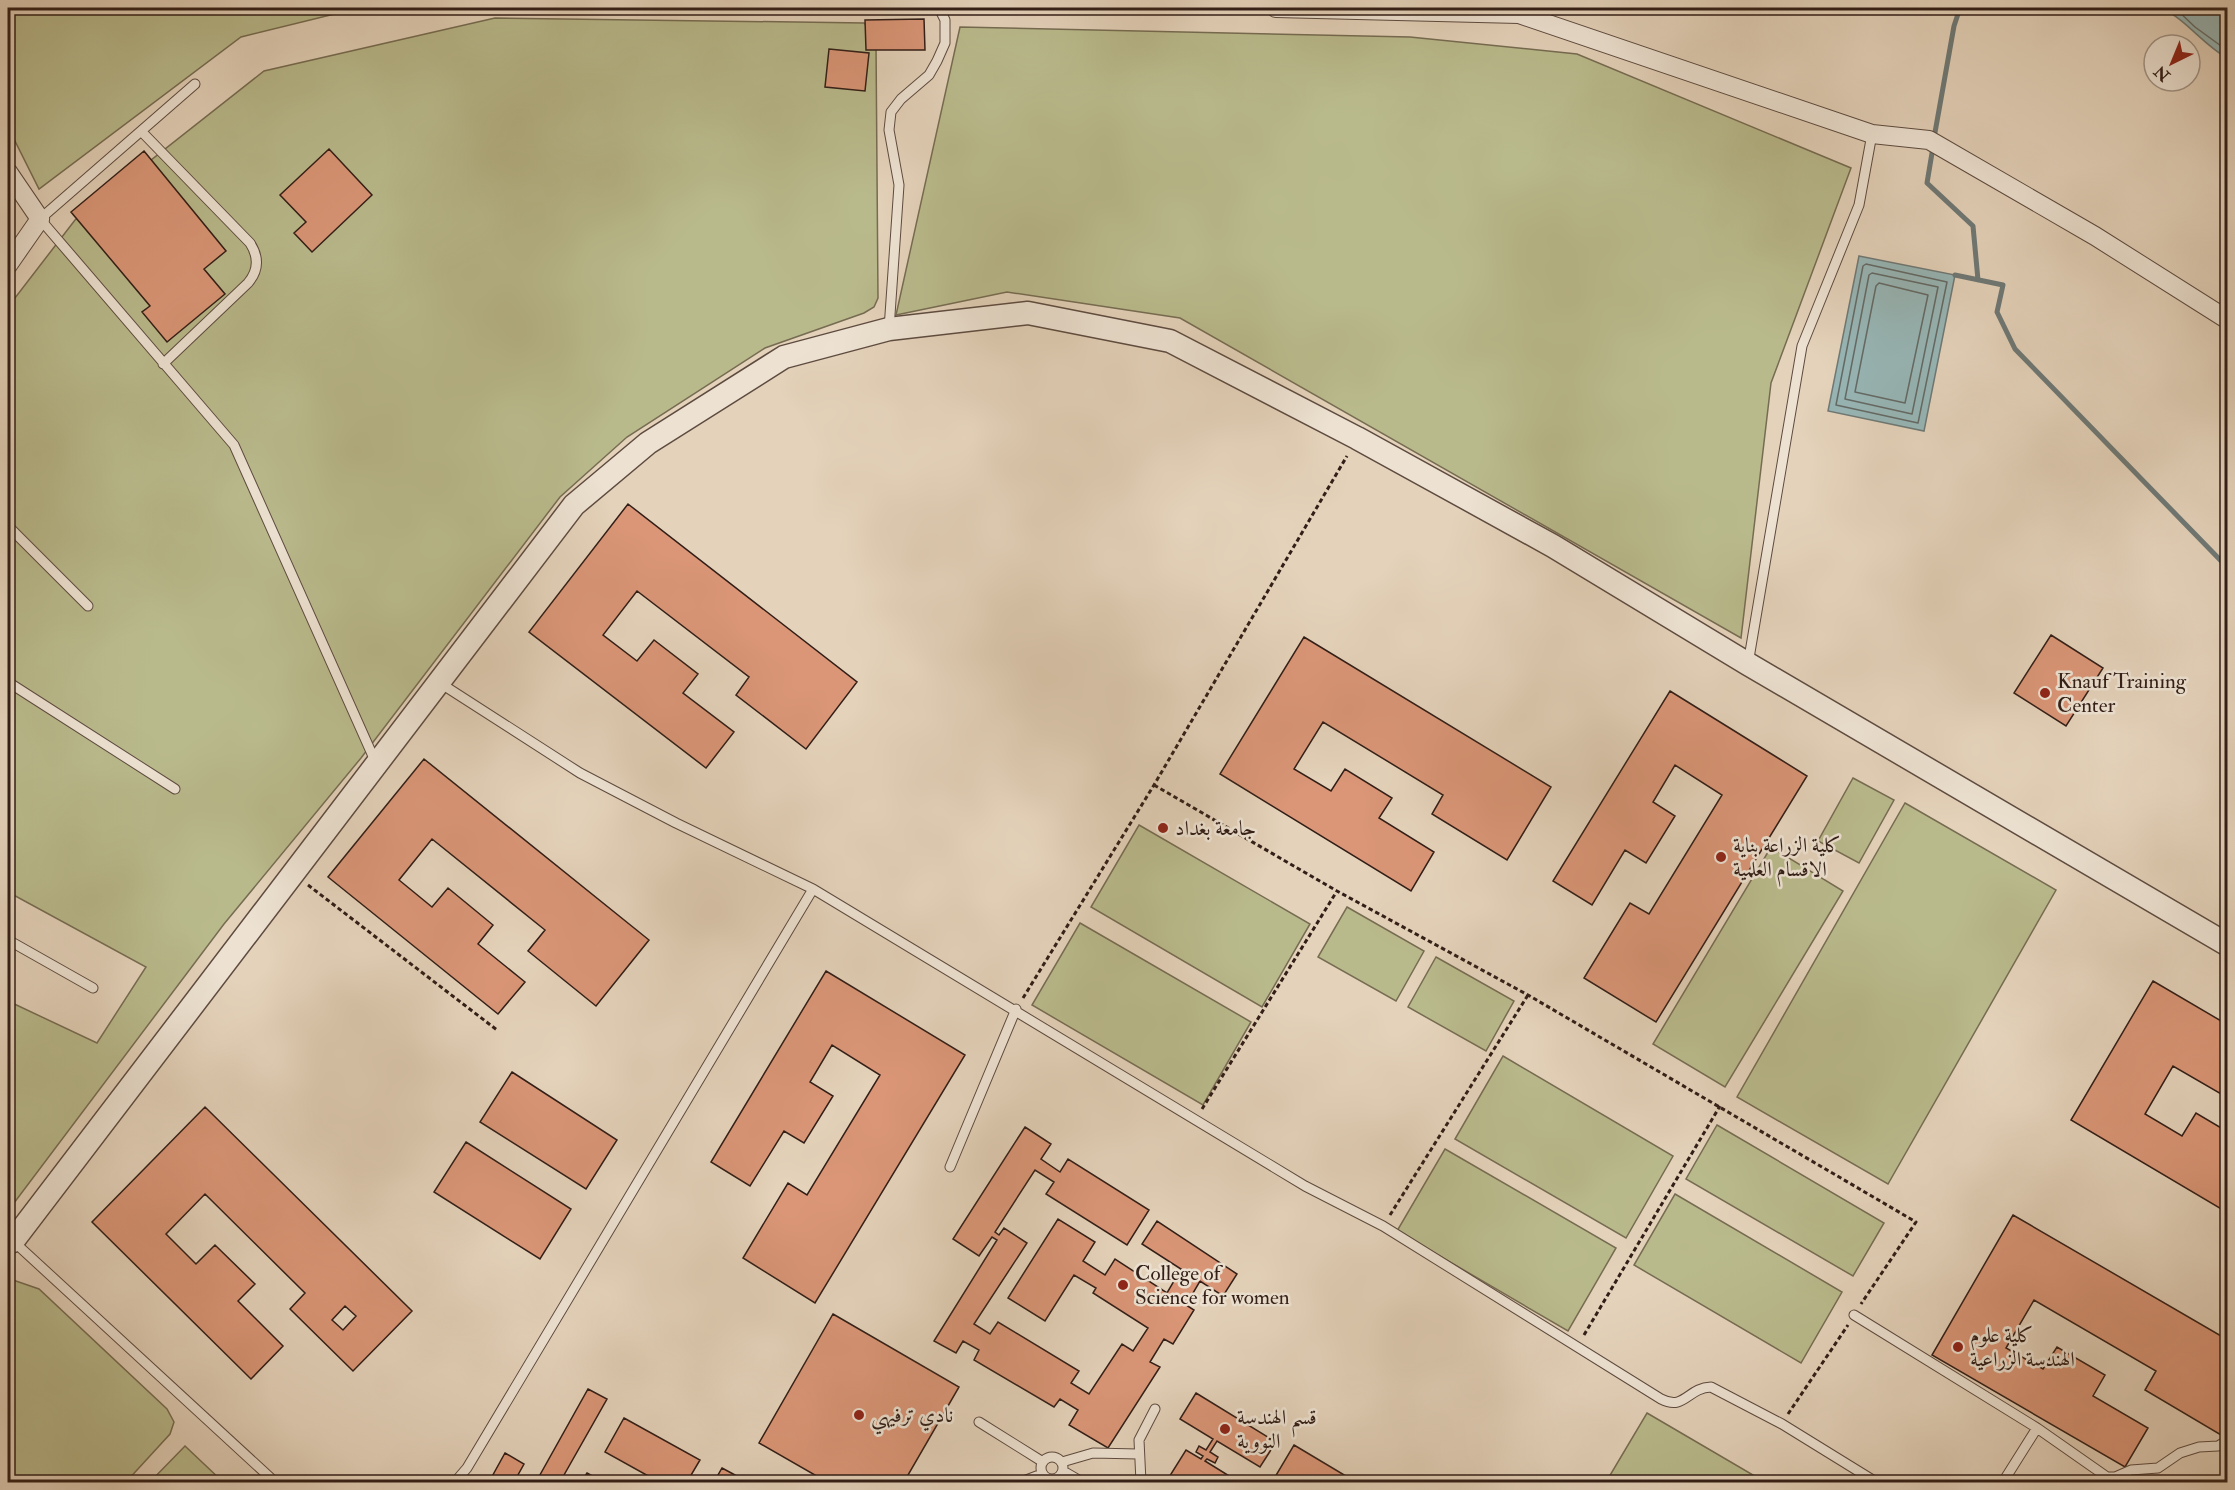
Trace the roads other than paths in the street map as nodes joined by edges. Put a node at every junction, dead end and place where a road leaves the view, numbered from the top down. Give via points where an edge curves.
1 (939, 8) edge
2 (1276, 8) edge
3 (195, 84) dead end
4 (141, 131) junction
5 (1872, 134) junction
6 (8, 172) edge
7 (39, 219) junction
8 (8, 265) edge
9 (2228, 320) edge
10 (889, 329) junction
11 (163, 364) junction
12 (8, 526) edge
13 (88, 606) dead end
14 (1748, 664) junction
15 (8, 682) edge
16 (440, 683) junction
17 (377, 765) junction
18 (175, 789) dead end
19 (813, 889) junction
20 (8, 940) edge
21 (2228, 945) edge
22 (93, 988) dead end
23 (1016, 1010) junction
24 (950, 1167) dead end
25 (9, 1241) edge
26 (1854, 1315) dead end
27 (1155, 1409) dead end
28 (979, 1422) dead end
29 (2037, 1428) junction
30 (2228, 1440) edge
31 (1138, 1454) junction
32 (1043, 1462) junction
33 (1063, 1467) junction
34 (1042, 1474) junction
35 (1054, 1481) edge
36 (275, 1482) edge
37 (455, 1482) edge
38 (1022, 1482) edge
39 (1082, 1482) edge
40 (1142, 1482) edge
41 (1876, 1482) edge
42 (2003, 1482) edge

1 - 10 lane via 945,20 945,43 937,62 891,112 889,130 899,185
2 - 5 street via 1519,14
3 - 4 lane
4 - 7 lane
4 - 11 lane via 250,243 257,259 254,276 248,283
5 - 9 street via 1929,140 2095,236
5 - 14 lane via 1859,204 1802,346
6 - 7 street
7 - 8 street
7 - 11 lane
10 - 14 street via 1028,313 1170,341 1552,546
10 - 16 street via 784,357 648,443 574,505
11 - 17 lane via 234,445
12 - 13 lane
14 - 21 street
15 - 18 lane
16 - 17 street
16 - 19 lane via 580,773
17 - 25 street
19 - 23 lane
19 - 37 lane via 668,1137
20 - 22 lane
23 - 24 lane
23 - 41 lane via 1305,1186 1383,1226 1672,1404 1699,1388 1711,1387 1782,1424
25 - 36 lane
26 - 29 lane
27 - 31 lane via 1139,1440
28 - 32 lane
29 - 30 lane via 2107,1477 2158,1468 2180,1453 2218,1446
29 - 42 lane
31 - 33 lane via 1093,1453
31 - 40 lane
32 - 33 lane via 1049,1457 1056,1458
32 - 34 lane
33 - 35 lane
33 - 39 lane
34 - 35 lane
34 - 38 lane

